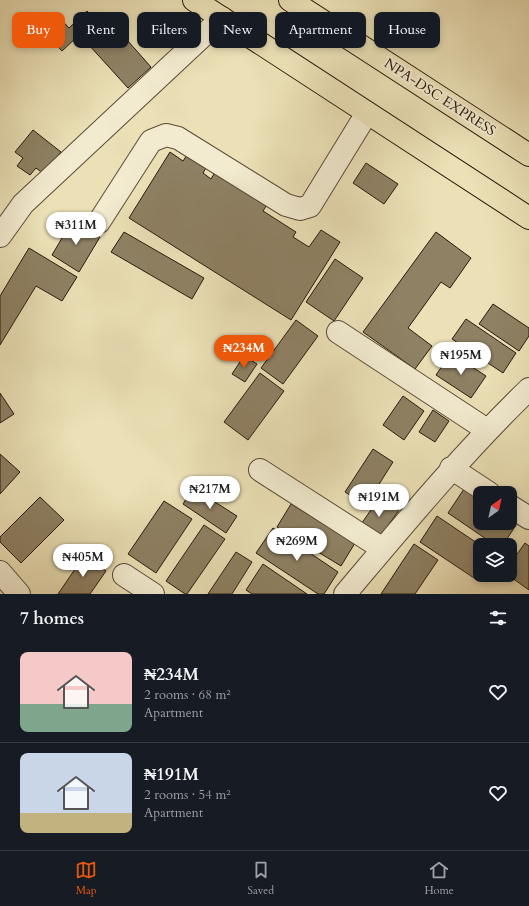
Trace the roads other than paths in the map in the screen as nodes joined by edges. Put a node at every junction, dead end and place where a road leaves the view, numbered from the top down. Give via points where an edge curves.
1 (194, 0) edge
2 (290, 0) edge
3 (213, 12) edge
4 (209, 30) edge
5 (267, 47) edge
6 (367, 113) junction
7 (529, 155) edge
8 (529, 218) edge
9 (99, 222) dead end
10 (0, 236) edge
11 (338, 332) dead end
12 (529, 389) edge
13 (487, 430) junction
14 (451, 468) junction
15 (260, 470) dead end
16 (478, 486) edge
17 (517, 510) edge
18 (529, 518) edge
19 (383, 549) junction
20 (0, 572) edge
21 (124, 575) dead end
22 (18, 594) edge
23 (153, 594) edge
24 (345, 594) edge

1 - 3 main road
2 - 7 main road, NPA-DSC EXPRESS
4 - 10 street via 23,204
5 - 6 main road
6 - 8 main road
6 - 9 street via 310,206 300,209 286,205 178,138 166,135 151,141
11 - 13 street
12 - 13 street
13 - 14 street
14 - 16 street
14 - 19 street
15 - 19 street
17 - 18 street
19 - 24 street
20 - 22 street
21 - 23 street

